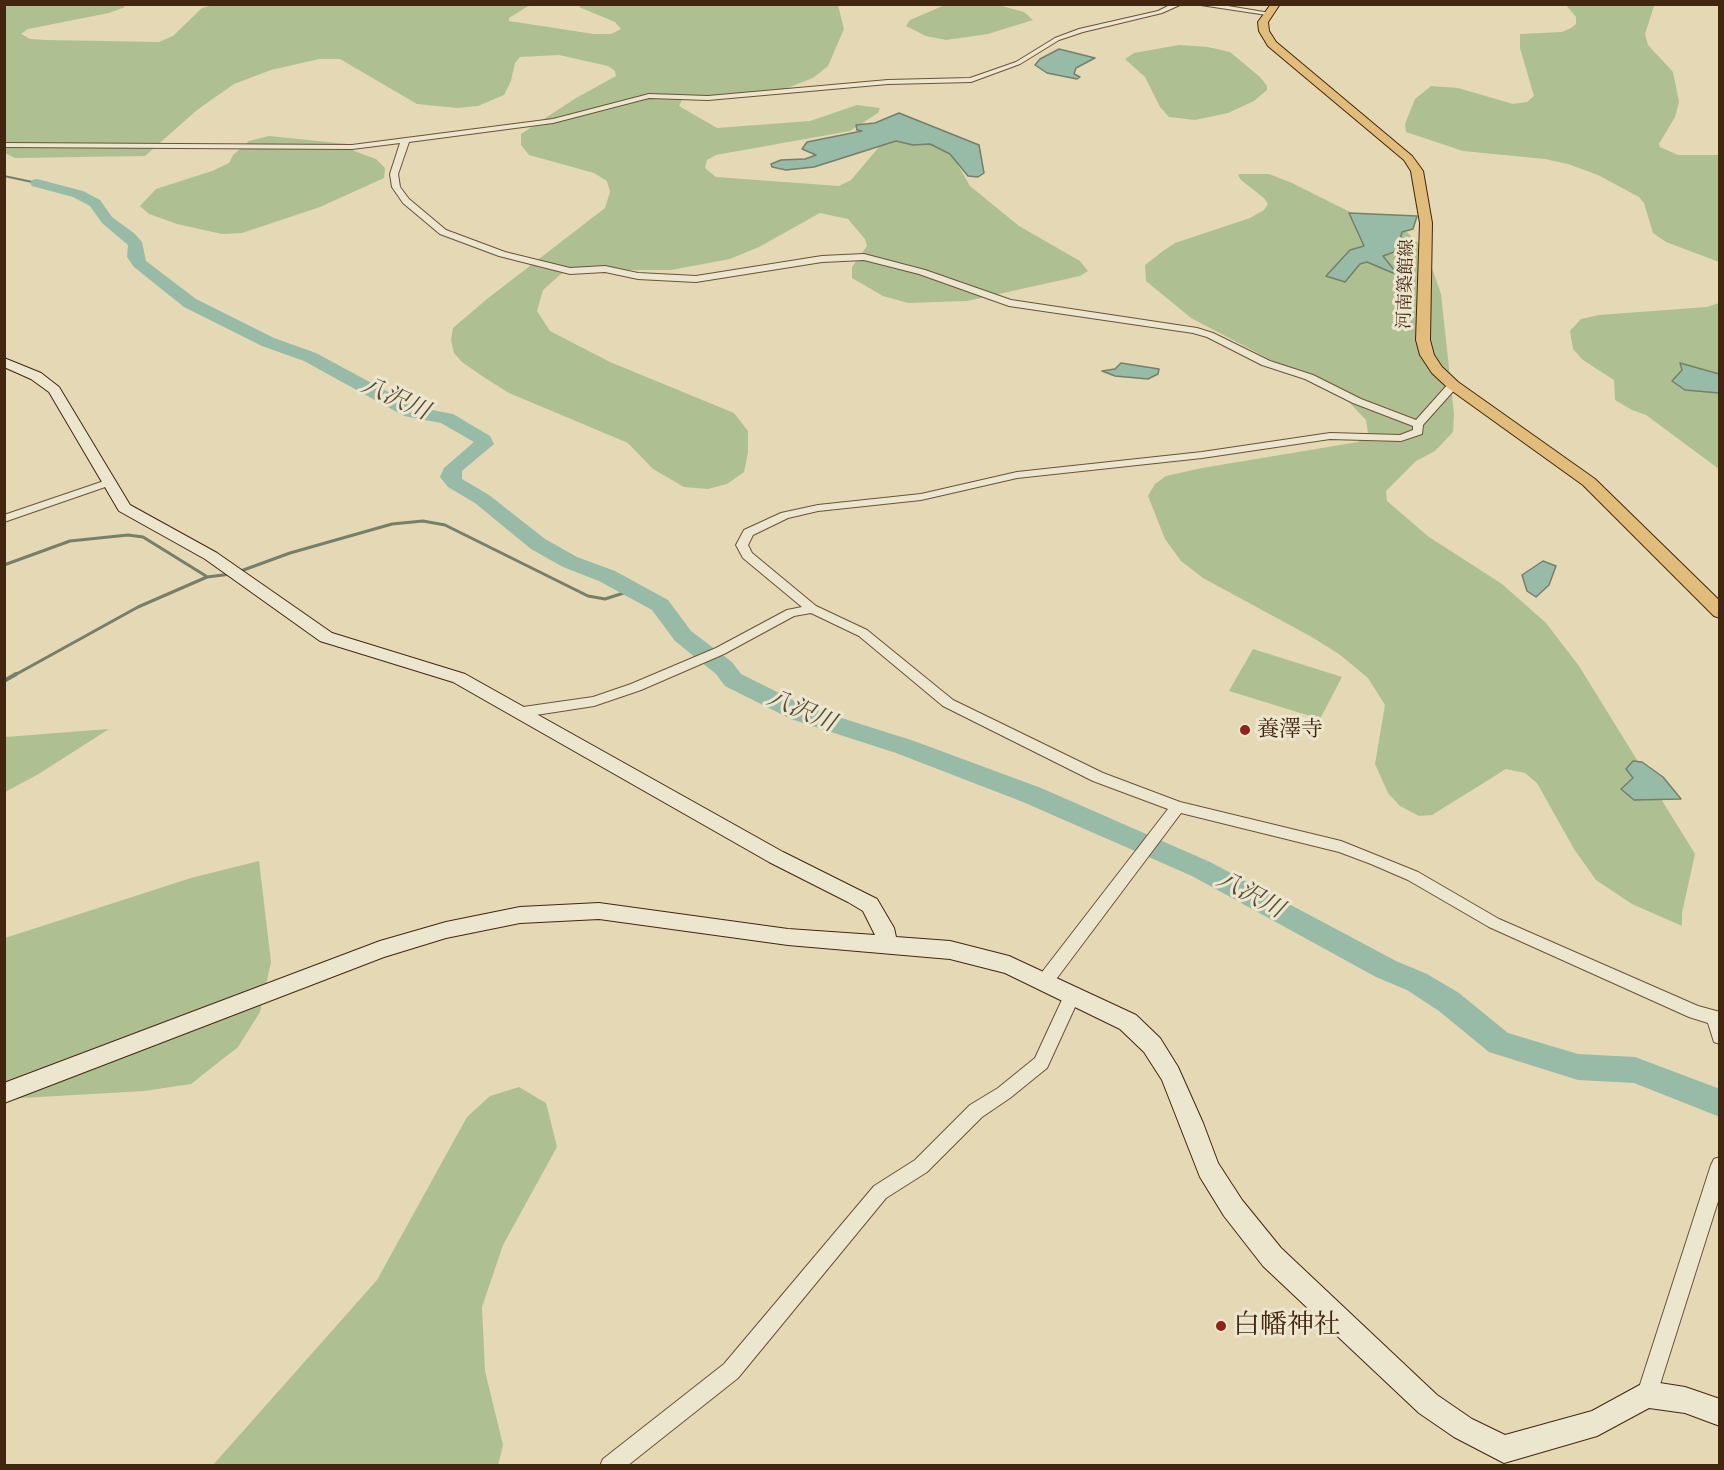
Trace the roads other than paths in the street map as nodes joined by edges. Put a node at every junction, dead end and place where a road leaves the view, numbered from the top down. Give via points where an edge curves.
1 (1179, 4) edge
2 (1197, 4) edge
3 (1272, 9) edge
4 (405, 141) junction
5 (4, 146) edge
6 (4, 362) edge
7 (1453, 385) junction
8 (1418, 424) junction
9 (107, 483) junction
10 (4, 519) edge
11 (812, 609) junction
12 (1719, 612) edge
13 (523, 712) junction
14 (1178, 807) junction
15 (887, 944) junction
16 (1045, 981) junction
17 (1073, 994) junction
18 (1717, 1019) edge
19 (1719, 1037) edge
20 (4, 1093) edge
21 (1719, 1166) edge
22 (1647, 1394) junction
23 (1719, 1413) edge
24 (610, 1466) edge

1 - 4 street via 1081,30 1018,63 971,80 888,82 708,99 649,96 553,121
2 - 3 street
3 - 7 main road, 河南築館線 via 1263,26 1272,44 1408,158 1417,171 1426,223 1423,340 1427,355
4 - 5 street via 328,148
4 - 8 street via 394,174 396,187 416,213 443,232 502,255 570,271 605,269 638,276 696,279 822,259 864,257 922,272 1009,303 1194,330
6 - 9 street via 36,376 54,390
7 - 8 street
7 - 12 main road, 河南築館線 via 1589,482
8 - 11 street via 1418,432 1401,438 1330,436 1202,455 1017,474 921,497 785,515 748,533 742,545 747,555
9 - 10 street
9 - 13 street via 124,508 236,574 326,637 459,678
11 - 13 street via 791,613 692,664 594,701
11 - 14 street via 863,633 948,703 1098,777
13 - 15 street via 786,862 870,905 884,928
14 - 16 street
14 - 18 street via 1341,847 1376,860 1413,876 1494,923
15 - 16 street via 973,955 1010,965
15 - 20 street via 788,937 599,911 520,915 446,930 380,950
16 - 17 street
17 - 22 street via 1128,1022 1152,1045 1188,1113 1208,1169 1233,1208 1272,1257 1428,1404 1504,1449 1597,1423
17 - 24 street via 1041,1063 976,1111 921,1166 880,1192 730,1371
18 - 19 street
21 - 22 street
22 - 23 street via 1685,1400

